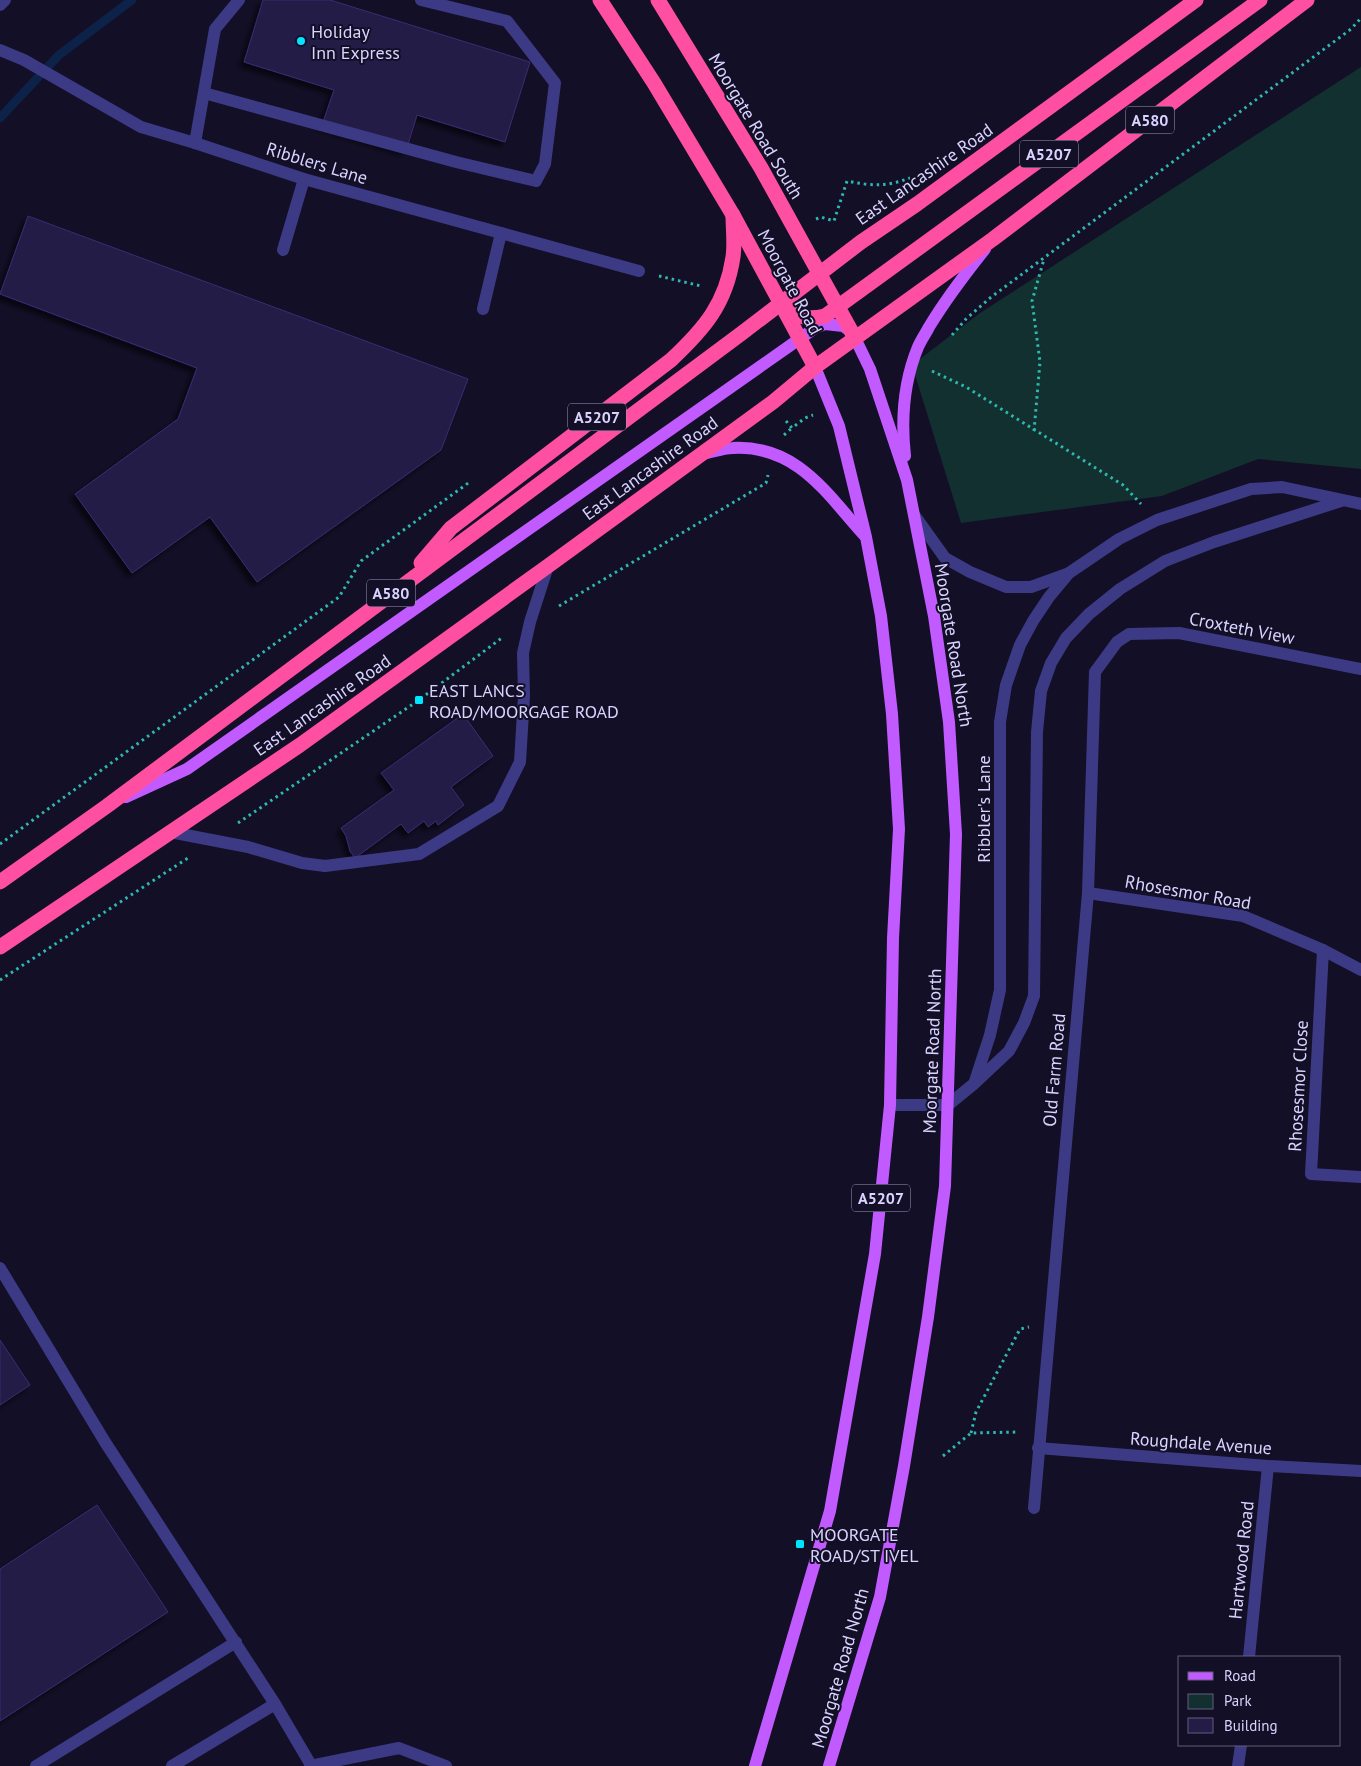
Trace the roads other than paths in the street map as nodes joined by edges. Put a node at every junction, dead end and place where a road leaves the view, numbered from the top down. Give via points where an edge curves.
1 (5, 0) edge
2 (239, 0) edge
3 (421, 0) edge
4 (600, 0) edge
5 (658, 0) edge
6 (1196, 0) edge
7 (1260, 0) edge
8 (1307, 0) edge
9 (0, 5) edge
10 (0, 50) edge
11 (204, 93) junction
12 (195, 142) junction
13 (304, 179) junction
14 (733, 215) junction
15 (501, 233) junction
16 (993, 240) junction
17 (283, 250) dead end
18 (639, 270) road end
19 (820, 272) junction
20 (780, 302) junction
21 (838, 308) junction
22 (483, 309) dead end
23 (855, 338) junction
24 (799, 339) junction
25 (815, 367) junction
26 (702, 454) junction
27 (907, 480) junction
28 (1341, 501) junction
29 (1361, 504) edge
30 (915, 516) junction
31 (866, 537) junction
32 (548, 566) junction
33 (1069, 573) junction
34 (402, 585) junction
35 (1117, 642) joint
36 (1361, 669) edge
37 (107, 806) junction
38 (170, 832) junction
39 (0, 882) edge
40 (1088, 893) junction
41 (0, 947) edge
42 (1323, 950) junction
43 (1361, 970) edge
44 (975, 1083) junction
45 (890, 1104) junction
46 (948, 1105) junction
47 (1361, 1177) edge
48 (0, 1268) edge
49 (1038, 1448) junction
50 (1268, 1466) junction
51 (1361, 1471) edge
52 (1034, 1508) dead end
53 (236, 1642) junction
54 (1249, 1656) edge
55 (276, 1704) junction
56 (1241, 1746) edge
57 (36, 1766) edge
58 (172, 1766) edge
59 (311, 1766) edge
60 (446, 1766) edge
61 (755, 1766) edge
62 (829, 1766) edge
63 (1238, 1766) edge

1 - 9 street
2 - 11 street via 215,29
3 - 11 street via 507,21 555,83 546,164 536,181
4 - 14 highway, A5207
5 - 19 highway, Moorgate Road South via 761,168
6 - 19 highway, East Lancashire Road / A580
7 - 21 highway, A5207
8 - 16 highway, East Lancashire Road / A580
10 - 12 street, Ribblers Lane via 24,60 141,126
11 - 12 street
12 - 13 street, Ribblers Lane
13 - 15 street, Ribblers Lane
13 - 17 street
14 - 20 highway, Moorgate Road / A5207
14 - 34 highway, A5207 via 733,256 729,277 715,311 693,339 663,366 451,528
15 - 18 street, Ribblers Lane
15 - 22 street
16 - 23 highway, East Lancashire Road / A580
16 - 27 main road via 941,307 918,346 907,382 904,409
19 - 20 highway, East Lancashire Road / A580
19 - 21 highway, Moorgate Road
20 - 21 highway, A5207 via 790,312 812,319
20 - 24 highway, Moorgate Road / A5207
20 - 34 highway, East Lancashire Road / A580
21 - 23 highway, Moorgate Road
23 - 24 main road via 849,330 825,324
23 - 25 highway, East Lancashire Road / A580
23 - 27 main road, Moorgate Road North via 870,369
24 - 25 highway, Moorgate Road / A5207
24 - 37 main road via 187,769
25 - 26 highway, East Lancashire Road / A580
25 - 31 main road, A5207 via 839,426
26 - 31 main road via 732,448 758,450 795,464 812,476
26 - 32 highway, East Lancashire Road / A580
27 - 30 main road, Moorgate Road North
28 - 29 street, Ribbler's Lane
28 - 33 street, Ribbler's Lane via 1282,487 1251,488 1157,520 1119,539
28 - 44 street, Ribbler's Lane via 1165,561 1120,589 1066,638 1051,663 1041,691 1037,732 1034,996 1008,1052
30 - 33 street via 945,558 1006,587 1031,588
30 - 46 main road, Moorgate Road North via 949,722 956,834
31 - 45 main road, A5207 via 881,616 892,714 899,829
32 - 38 highway, East Lancashire Road / A580 via 300,745
32 - 38 street via 523,653 520,762 498,806 419,854 325,866
33 - 44 street, Ribbler's Lane via 1033,621 1020,645 1006,685 1000,722 1000,990
34 - 37 highway, East Lancashire Road / A580
35 - 36 street, Croxteth View via 1128,634 1179,633
35 - 40 street, Old Farm Road via 1095,672
37 - 39 highway, East Lancashire Road / A580
38 - 41 highway, East Lancashire Road / A580
40 - 42 street, Rhosesmor Road via 1243,916
40 - 49 street, Old Farm Road
42 - 43 street, Rhosesmor Road
42 - 47 street, Rhosesmor Close via 1311,1174
44 - 46 street, Ribbler's Lane
45 - 46 street
45 - 61 main road, A5207 via 875,1254 830,1511
46 - 62 main road, Moorgate Road North via 945,1186 928,1317 880,1597
48 - 53 street via 105,1442
49 - 50 street, Roughdale Avenue
49 - 52 street, Old Farm Road
50 - 51 street, Roughdale Avenue
50 - 54 street, Hartwood Road
53 - 55 street
53 - 57 street
55 - 58 street
55 - 59 street
56 - 63 street
59 - 60 street via 399,1748

